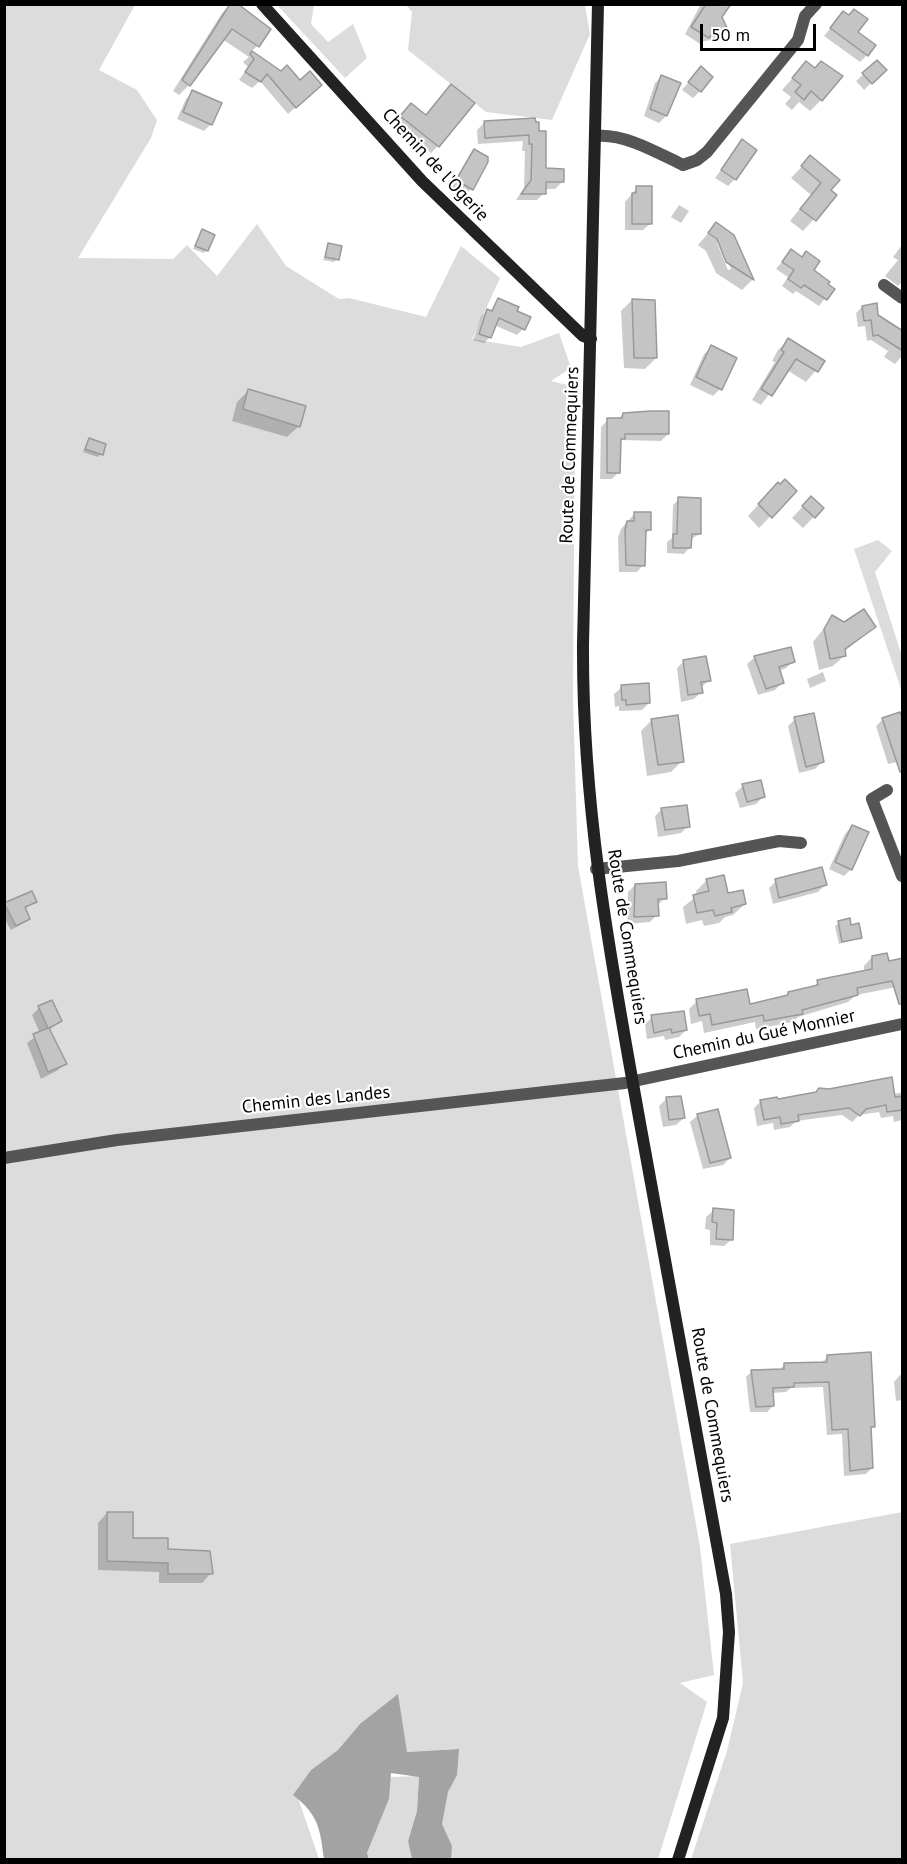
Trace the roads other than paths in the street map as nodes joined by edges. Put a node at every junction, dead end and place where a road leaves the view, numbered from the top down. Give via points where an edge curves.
1 (262, 4) edge
2 (598, 4) edge
3 (816, 4) edge
4 (596, 136) junction
5 (884, 285) dead end
6 (903, 298) edge
7 (591, 339) junction
8 (887, 790) dead end
9 (801, 843) dead end
10 (596, 869) junction
11 (903, 876) edge
12 (903, 1024) edge
13 (633, 1082) junction
14 (4, 1158) edge
15 (678, 1860) edge

1 - 7 street, Chemin de l'Ogerie via 422,181 519,278
2 - 4 street, Route de Commequiers
3 - 4 street via 805,16 798,40 697,160 683,165 652,150 606,135
4 - 7 street, Route de Commequiers
5 - 6 street
7 - 10 street, Route de Commequiers via 583,720
8 - 11 street via 872,798
9 - 10 street via 779,841 678,861
10 - 13 street, Route de Commequiers
12 - 13 street, Chemin du Gué Monnier
13 - 14 street, Chemin des Landes via 117,1140
13 - 15 street, Route de Commequiers via 726,1594 729,1632 723,1718

